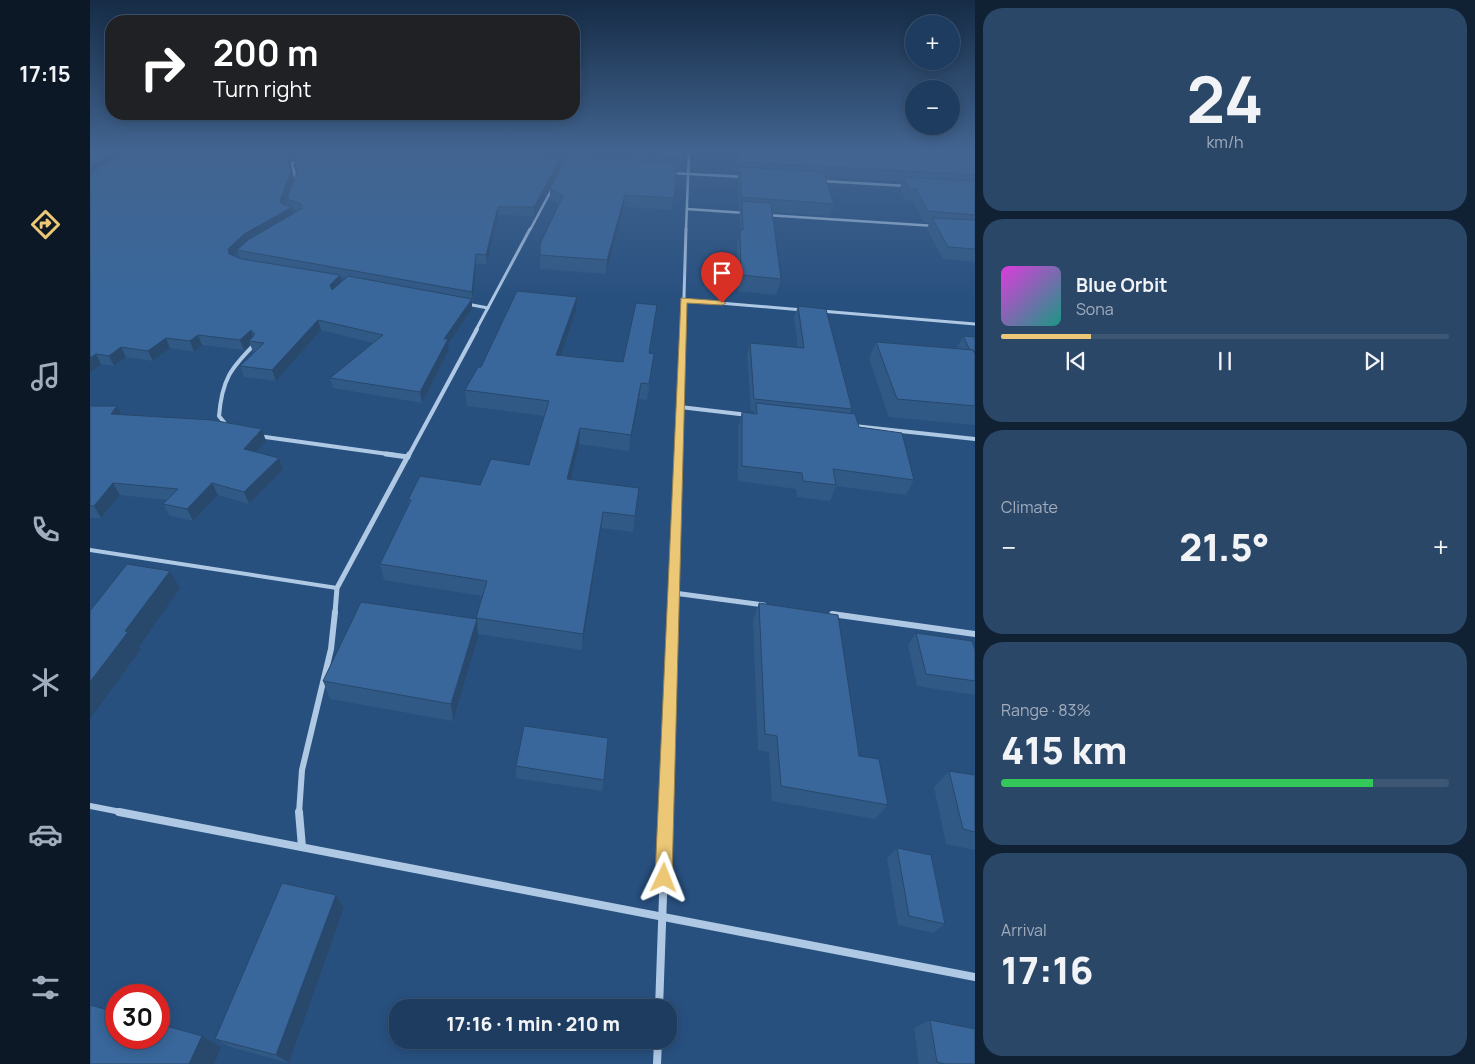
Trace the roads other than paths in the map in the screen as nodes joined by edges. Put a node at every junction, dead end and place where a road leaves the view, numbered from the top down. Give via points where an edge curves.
1 (546, 201) edge
2 (687, 201) edge
3 (687, 209) junction
4 (746, 213) edge
5 (765, 214) edge
6 (939, 227) edge
7 (684, 300) junction
8 (461, 303) edge
9 (488, 308) junction
10 (810, 310) edge
11 (820, 311) edge
12 (975, 324) edge
13 (255, 344) edge
14 (680, 407) junction
15 (758, 416) edge
16 (847, 426) edge
17 (231, 429) edge
18 (253, 435) edge
19 (975, 440) edge
20 (408, 457) junction
21 (90, 550) edge
22 (337, 588) junction
23 (674, 593) junction
24 (771, 606) edge
25 (829, 614) edge
26 (975, 634) edge
27 (90, 806) edge
28 (302, 846) junction
29 (662, 916) junction
30 (975, 977) edge
31 (659, 999) edge
32 (658, 1049) edge
33 (657, 1064) edge

1 - 9 street
2 - 3 street
3 - 4 street
3 - 7 street
5 - 6 street
7 - 10 street
7 - 14 street
8 - 9 street
9 - 20 street
11 - 12 street
13 - 17 street via 232,367 221,387 219,416
14 - 15 street
14 - 23 street
16 - 19 street
18 - 20 street
20 - 22 street
21 - 22 lane
22 - 28 street via 331,649 302,770 299,808
23 - 24 street
23 - 29 street
25 - 26 street
27 - 28 street
28 - 29 street
29 - 30 street
29 - 31 street
32 - 33 street

